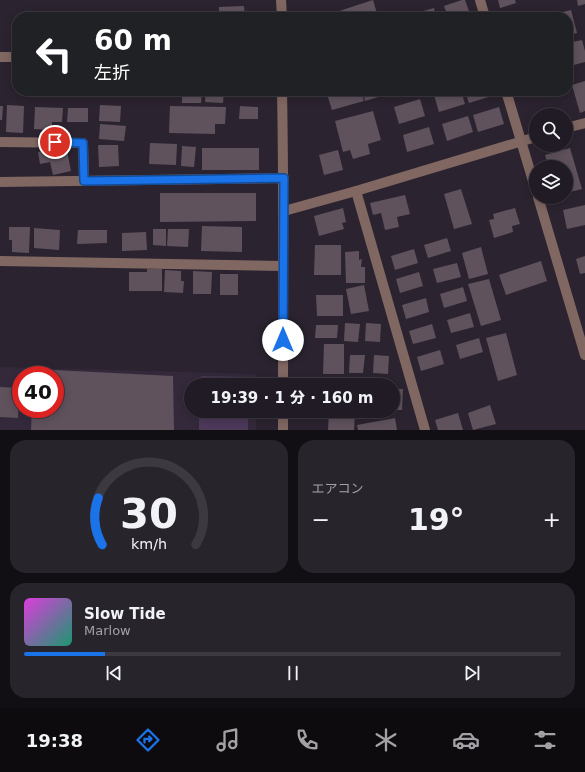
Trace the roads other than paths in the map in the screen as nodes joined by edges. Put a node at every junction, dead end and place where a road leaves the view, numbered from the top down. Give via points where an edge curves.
1 (282, 0) edge
2 (480, 0) edge
3 (282, 12) edge
4 (484, 12) edge
5 (0, 57) edge
6 (12, 57) edge
7 (282, 96) edge
8 (508, 96) edge
9 (585, 123) edge
10 (573, 126) edge
11 (529, 139) edge
12 (521, 141) junction
13 (0, 142) edge
14 (529, 168) edge
15 (284, 178) junction
16 (84, 181) junction
17 (0, 182) edge
18 (356, 191) junction
19 (540, 204) edge
20 (284, 211) junction
21 (0, 261) edge
22 (282, 266) junction
23 (585, 355) edge
24 (283, 378) edge
25 (283, 418) edge
26 (283, 430) edge
27 (425, 430) edge

1 - 3 street
2 - 4 street
5 - 6 street
7 - 15 street
8 - 12 street
9 - 10 street
11 - 12 street
12 - 14 street
12 - 18 street
13 - 16 street via 83,143
15 - 16 street
15 - 20 street
16 - 17 street
18 - 20 street
18 - 27 street
19 - 23 street
20 - 22 street
21 - 22 street
22 - 24 street
25 - 26 street

